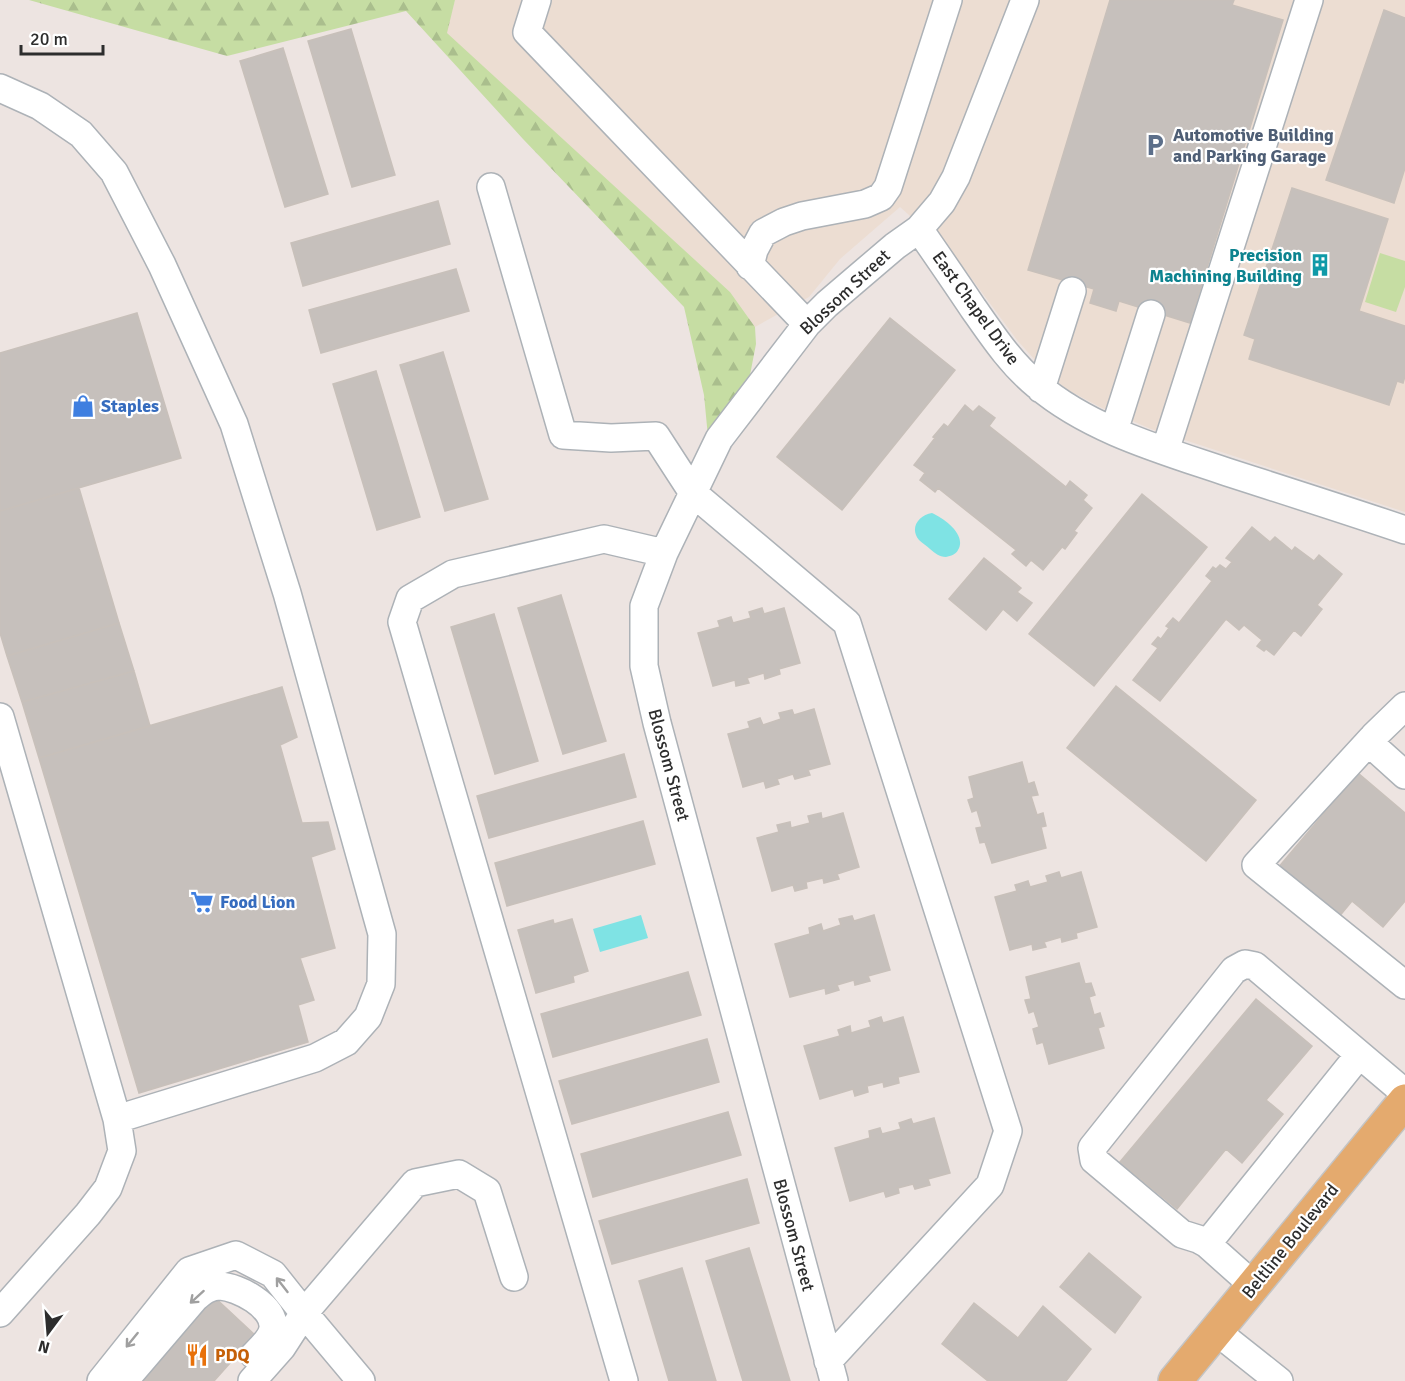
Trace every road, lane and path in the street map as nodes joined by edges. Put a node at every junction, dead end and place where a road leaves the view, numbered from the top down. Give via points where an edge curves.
1 (537, 0) edge
2 (948, 0) edge
3 (1024, 0) edge
4 (1310, 0) edge
5 (0, 88) edge
6 (491, 187) dead end
7 (919, 229) junction
8 (750, 266) junction
9 (1072, 291) dead end
10 (1151, 314) dead end
11 (807, 324) junction
12 (1041, 389) junction
13 (1114, 431) junction
14 (1165, 451) junction
15 (693, 493) junction
16 (1405, 530) edge
17 (664, 553) junction
18 (1405, 706) edge
19 (0, 717) edge
20 (1374, 736) junction
21 (1405, 775) edge
22 (1404, 982) edge
23 (1359, 1055) junction
24 (1405, 1093) edge
25 (1405, 1101) edge
26 (117, 1119) junction
27 (1207, 1244) junction
28 (514, 1277) dead end
29 (1253, 1285) junction
30 (0, 1313) edge
31 (304, 1313) junction
32 (1216, 1331) junction
33 (831, 1371) edge
34 (101, 1381) edge
35 (124, 1381) edge
36 (237, 1381) edge
37 (252, 1381) edge
38 (361, 1381) edge
39 (624, 1381) edge
40 (1175, 1381) edge
41 (1279, 1381) edge

1 - 8 street via 527,32
2 - 8 street via 888,187 881,197 865,204 802,216 763,233
3 - 7 street via 956,177 942,202
4 - 14 street
5 - 26 street via 40,106 81,134 114,172 162,265 234,424 287,593 382,934 381,984 368,1017 346,1041 315,1058
6 - 15 street via 563,435 656,436
7 - 11 street, Blossom Street
7 - 12 street, East Chapel Drive via 994,338
8 - 11 street
9 - 12 street
10 - 13 street
11 - 15 street, Blossom Street via 719,439
12 - 13 street, East Chapel Drive
13 - 14 street, East Chapel Drive
14 - 16 street, East Chapel Drive
15 - 17 street, Blossom Street
15 - 33 street via 847,623 1008,1131 990,1185
17 - 33 street, Blossom Street via 644,606 644,666
17 - 39 street via 604,539 453,574 410,599 402,621
18 - 20 street
19 - 26 street
20 - 21 street via 1375,748
20 - 22 street via 1256,865
23 - 24 street
23 - 27 street
23 - 27 street via 1255,966 1245,964 1234,970 1092,1148 1094,1160 1182,1234
25 - 29 main road, Beltline Boulevard
26 - 30 street via 122,1151 108,1188
27 - 29 street
28 - 31 street via 487,1191 459,1174 415,1183
29 - 32 main road, Beltline Boulevard
31 -> 34 street via 273,1274 236,1255 189,1271
31 - 37 street via 282,1347
31 - 38 street
32 - 40 main road, Beltline Boulevard
32 - 41 street
36 -> 35 street via 273,1328 270,1316 253,1298 220,1286 207,1288 195,1298

